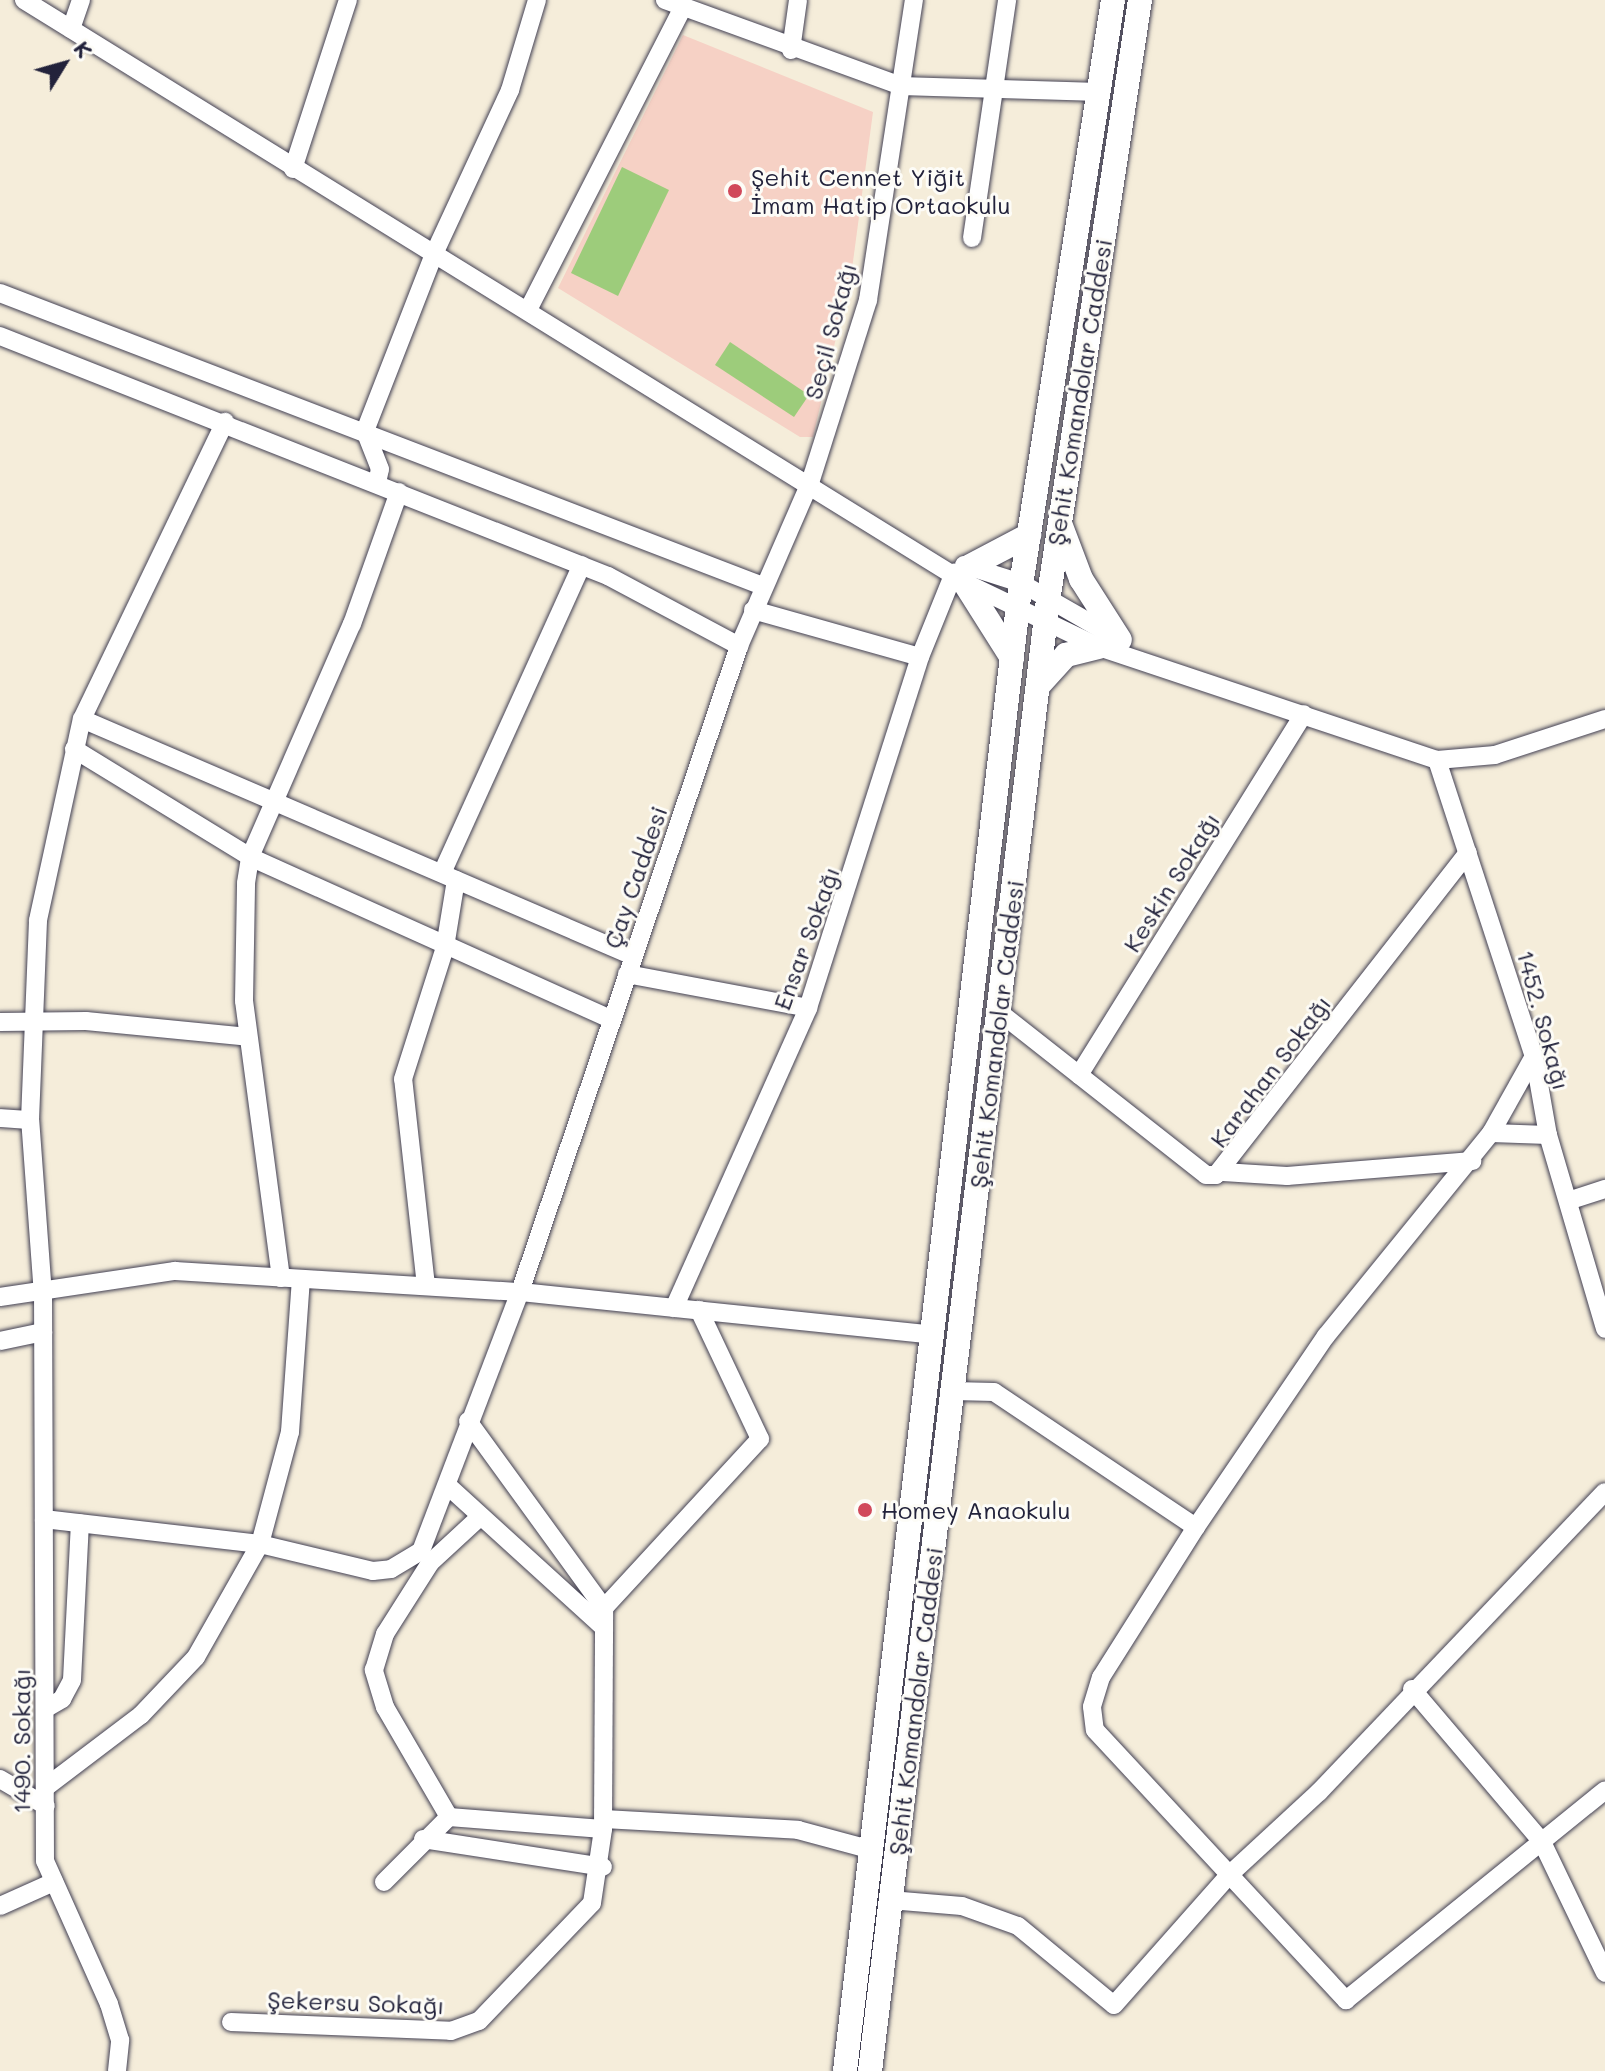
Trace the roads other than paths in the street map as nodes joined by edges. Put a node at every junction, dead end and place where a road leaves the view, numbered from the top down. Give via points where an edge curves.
1 (24, 0) edge
2 (81, 0) edge
3 (348, 0) edge
4 (537, 0) edge
5 (798, 0) edge
6 (914, 0) edge
7 (1007, 0) edge
8 (1113, 0) edge
9 (1140, 0) edge
10 (674, 3) edge
11 (71, 29) junction
12 (791, 50) junction
13 (901, 86) junction
14 (994, 91) junction
15 (1099, 92) junction
16 (293, 169) junction
17 (972, 238) dead end
18 (434, 254) junction
19 (0, 293) edge
20 (528, 310) junction
21 (0, 336) edge
22 (225, 422) junction
23 (365, 431) junction
24 (377, 483) junction
25 (810, 483) junction
26 (399, 492) junction
27 (1060, 518) junction
28 (1029, 535) junction
29 (582, 565) junction
30 (958, 571) junction
31 (763, 586) junction
32 (1019, 593) junction
33 (753, 610) junction
34 (1047, 610) junction
35 (1110, 644) junction
36 (739, 646) junction
37 (920, 657) junction
38 (1012, 658) junction
39 (1038, 686) junction
40 (1304, 714) junction
41 (82, 719) junction
42 (1605, 719) edge
43 (74, 749) junction
44 (1437, 760) junction
45 (275, 802) junction
46 (1468, 853) junction
47 (250, 857) junction
48 (449, 876) junction
49 (445, 947) junction
50 (633, 956) junction
51 (627, 974) junction
52 (808, 1008) junction
53 (999, 1012) junction
54 (612, 1020) junction
55 (0, 1022) edge
56 (35, 1022) junction
57 (248, 1037) junction
58 (1534, 1056) junction
59 (1079, 1075) junction
60 (0, 1118) edge
61 (30, 1120) junction
62 (1491, 1133) junction
63 (1548, 1135) junction
64 (1472, 1161) junction
65 (1223, 1172) junction
66 (1605, 1189) edge
67 (1571, 1200) junction
68 (281, 1278) junction
69 (301, 1279) junction
70 (426, 1286) junction
71 (520, 1292) junction
72 (43, 1295) junction
73 (0, 1297) edge
74 (674, 1308) junction
75 (699, 1310) junction
76 (1605, 1329) edge
77 (43, 1332) junction
78 (934, 1335) junction
79 (0, 1341) edge
80 (953, 1391) junction
81 (468, 1421) junction
82 (447, 1485) junction
83 (1605, 1492) edge
84 (481, 1516) junction
85 (44, 1519) junction
86 (80, 1523) junction
87 (1196, 1527) junction
88 (260, 1544) junction
89 (604, 1608) junction
90 (604, 1628) junction
91 (1412, 1689) junction
92 (45, 1709) junction
93 (0, 1779) edge
94 (1605, 1790) edge
95 (46, 1797) junction
96 (449, 1817) junction
97 (604, 1824) junction
98 (423, 1839) junction
99 (1542, 1842) junction
100 (872, 1850) junction
101 (603, 1867) junction
102 (1229, 1875) junction
103 (54, 1882) junction
104 (384, 1882) dead end
105 (890, 1900) junction
106 (0, 1906) edge
107 (1605, 1973) edge
108 (231, 2022) dead end
109 (117, 2071) edge
110 (845, 2071) edge
111 (870, 2071) edge

1 - 11 street
2 - 11 street
3 - 16 street
4 - 18 street via 510,90
5 - 12 street
6 - 13 street, Seçil Sokağı
7 - 14 street
8 - 15 main road, Şehit Komandolar Caddesi
9 - 27 main road, Şehit Komandolar Caddesi
10 - 12 street
10 - 20 street
11 - 16 street
12 - 13 street
13 - 14 street
13 - 25 street, Seçil Sokağı via 868,300
14 - 15 street
14 - 17 street
15 - 28 main road, Şehit Komandolar Caddesi
16 - 18 street
18 - 20 street
18 - 23 street
19 - 23 street
20 - 25 street
21 - 22 street
22 - 24 street
22 - 41 street, 1490. Sokağı
23 - 24 street via 380,469
23 - 31 street
24 - 26 street
25 - 30 street
25 - 31 street, Çay Caddesi
26 - 29 street
26 - 45 street
27 - 34 main road, Şehit Komandolar Caddesi
27 - 35 main road
28 - 30 main road
28 - 32 main road, Şehit Komandolar Caddesi
29 - 36 street
29 - 48 street
30 - 32 street
30 - 37 street, Ensar Sokağı
30 - 38 main road
31 - 33 street, Çay Caddesi
32 - 34 street
32 - 38 main road, Şehit Komandolar Caddesi
33 - 36 street, Çay Caddesi
33 - 37 street
34 - 35 street
34 - 39 main road, Şehit Komandolar Caddesi
35 - 39 main road via 1066,655
35 - 40 street
36 - 50 street, Çay Caddesi
37 - 52 street, Ensar Sokağı
38 - 78 main road, Şehit Komandolar Caddesi
39 - 53 main road, Şehit Komandolar Caddesi
40 - 44 street
40 - 59 street, Keskin Sokağı
41 - 43 street, 1490. Sokağı
41 - 45 street
42 - 44 street via 1495,755
43 - 47 street
43 - 56 street, 1490. Sokağı via 38,920
44 - 46 street, 1452. Sokağı
45 - 47 street
45 - 48 street
46 - 58 street, 1452. Sokağı
46 - 65 street, Karahan Sokağı
47 - 49 street
47 - 57 street
48 - 49 street
48 - 50 street
49 - 54 street
49 - 70 street via 403,1079
50 - 51 street, Çay Caddesi
51 - 52 street
51 - 54 street, Çay Caddesi
52 - 74 street, Ensar Sokağı
53 - 59 street, Karahan Sokağı
53 - 80 main road, Şehit Komandolar Caddesi
54 - 71 street, Çay Caddesi
55 - 56 street
56 - 57 street
56 - 61 street, 1490. Sokağı
57 - 68 street
58 - 62 street
58 - 63 street, 1452. Sokağı
59 - 65 street, Karahan Sokağı via 1206,1175
60 - 61 street
61 - 72 street, 1490. Sokağı
62 - 63 street
62 - 64 street
63 - 67 street, 1452. Sokağı
64 - 65 street via 1287,1176
64 - 87 street via 1326,1336
66 - 67 street
67 - 76 street, 1452. Sokağı
68 - 69 street
68 - 72 street via 175,1271
69 - 70 street
69 - 88 street via 290,1432
70 - 71 street
71 - 74 street
71 - 81 street, Çay Caddesi
72 - 73 street
72 - 77 street, 1490. Sokağı
74 - 75 street
75 - 78 street
75 - 89 street via 760,1439
77 - 79 street
77 - 85 street, 1490. Sokağı
78 - 100 main road, Şehit Komandolar Caddesi
80 - 87 street via 994,1392
80 - 105 main road, Şehit Komandolar Caddesi
81 - 82 street, Çay Caddesi
81 - 89 street
82 - 84 street
82 - 88 street, Çay Caddesi via 421,1551 391,1569
83 - 91 street
84 - 90 street
84 - 96 street via 430,1563 385,1634 374,1670 385,1707
85 - 86 street, Çay Caddesi
85 - 92 street, 1490. Sokağı
86 - 88 street, Çay Caddesi
86 - 92 street via 72,1680 62,1699
87 - 102 street via 1101,1677 1092,1707 1095,1730
88 - 95 street via 196,1657 141,1715
89 - 90 street, Şekersu Sokağı
90 - 97 street, Şekersu Sokağı
91 - 99 street
91 - 102 street via 1319,1792
92 - 95 street, 1490. Sokağı
93 - 95 street
94 - 99 street
95 - 103 street, 1490. Sokağı via 45,1861
96 - 97 street
96 - 98 street
97 - 100 street via 798,1830
97 - 101 street, Şekersu Sokağı
98 - 101 street
98 - 104 street
99 - 102 street via 1346,2000
99 - 107 street
100 - 110 main road, Şehit Komandolar Caddesi
101 - 108 street, Şekersu Sokağı via 592,1903 479,2021 451,2031
102 - 105 street via 1114,2005 1018,1926 962,1906
103 - 106 street
103 - 109 street, 1490. Sokağı via 109,2004 120,2040
105 - 111 main road, Şehit Komandolar Caddesi

